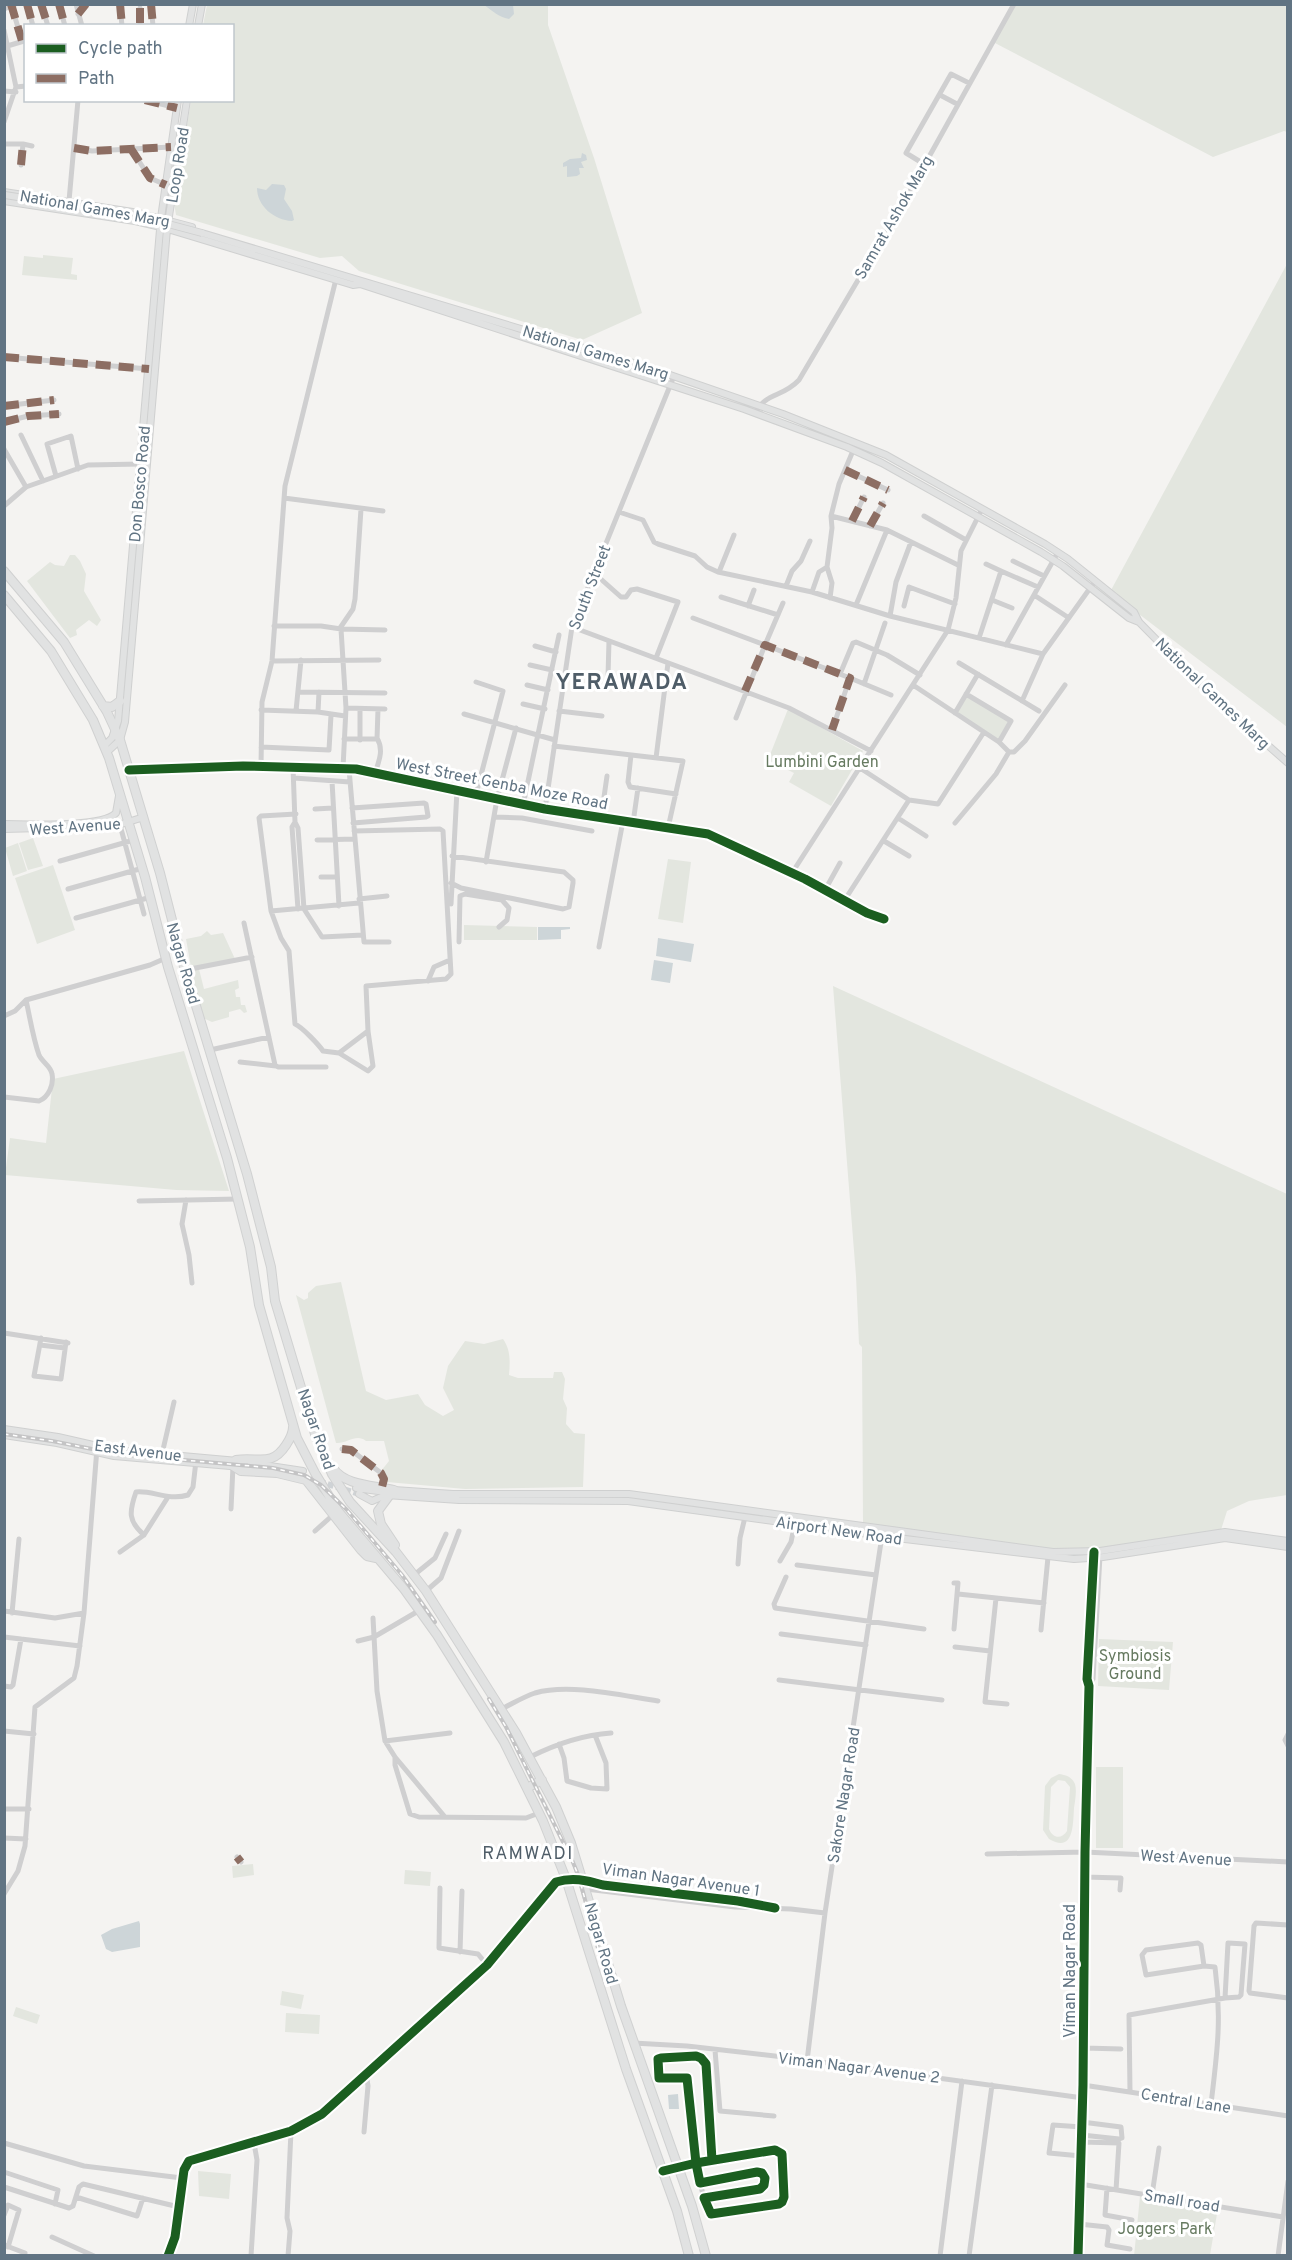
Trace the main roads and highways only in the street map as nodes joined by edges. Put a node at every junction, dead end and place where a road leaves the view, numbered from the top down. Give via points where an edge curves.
1 (193, 4) edge
2 (202, 4) edge
3 (189, 24) edge
4 (198, 24) edge
5 (178, 102) edge
6 (187, 102) edge
7 (5, 196) edge
8 (139, 213) junction
9 (161, 218) junction
10 (169, 220) junction
11 (138, 221) junction
12 (164, 228) junction
13 (360, 282) junction
14 (4, 571) edge
15 (4, 595) edge
16 (1139, 622) junction
17 (120, 701) junction
18 (103, 706) junction
19 (116, 731) junction
20 (120, 740) junction
21 (106, 749) junction
22 (1287, 763) edge
23 (119, 789) junction
24 (144, 818) junction
25 (129, 822) junction
26 (4, 824) edge
27 (4, 829) edge
28 (261, 1227) junction
29 (246, 1230) junction
30 (264, 1239) junction
31 (249, 1242) junction
32 (293, 1425) junction
33 (4, 1429) edge
34 (4, 1435) edge
35 (97, 1449) junction
36 (325, 1457) junction
37 (197, 1460) junction
38 (234, 1462) junction
39 (302, 1474) tunnel mouth
40 (391, 1493) junction
41 (336, 1513) junction
42 (882, 1533) junction
43 (1287, 1540) edge
44 (1287, 1546) edge
45 (1097, 1555) junction
46 (399, 1556) junction
47 (542, 1780) junction
48 (526, 1788) junction
49 (668, 2139) junction
50 (653, 2144) junction
51 (689, 2256) edge
52 (706, 2256) edge

1 - 3 main road
2 - 4 main road
5 - 9 main road, Loop Road
6 - 10 main road, Loop Road
7 - 8 main road, National Games Marg via 69,201
7 - 11 main road, National Games Marg
7 - 13 main road, bridge via 141,219
8 - 9 main road, National Games Marg
8 - 11 main road
9 - 10 main road, National Games Marg
9 - 12 main road, Don Bosco Road
10 - 12 main road, Loop Road
10 - 13 main road, National Games Marg via 356,276
11 - 12 main road, National Games Marg
12 - 13 main road, National Games Marg via 336,279
12 - 17 main road, Don Bosco Road
12 - 20 main road, Don Bosco Road via 133,640
13 - 16 main road, National Games Marg via 755,412 853,450 1053,560
13 - 16 main road, National Games Marg via 674,376 886,455 1058,552 1134,612
14 - 18 highway, Nagar Road via 64,642
15 - 21 highway, Nagar Road via 51,651
16 - 22 main road, National Games Marg via 1214,698
17 - 18 highway via 112,707
17 - 19 main road, Don Bosco Road
18 - 19 highway, Nagar Road
19 - 20 highway, Nagar Road
19 - 21 main road
20 - 21 main road
20 - 24 highway, Nagar Road
21 - 23 highway, Nagar Road
23 - 25 highway, Nagar Road
23 - 26 main road, West Avenue via 118,807 107,820
24 - 25 main road, West Avenue
24 - 28 highway, Nagar Road
25 - 27 main road, West Avenue
25 - 29 highway, Nagar Road
28 - 29 highway via 254,1232
28 - 30 highway, Nagar Road
29 - 31 highway, Nagar Road
30 - 31 highway via 255,1237
30 - 36 highway, Nagar Road via 275,1301
31 - 32 highway, Nagar Road via 259,1305
32 - 38 highway via 291,1438 273,1459
32 - 41 highway, Nagar Road
33 - 35 main road, East Avenue via 58,1437
34 - 35 main road, East Avenue
35 - 37 main road, East Avenue
35 - 37 main road, East Avenue
36 - 40 highway via 343,1478 382,1487
36 - 46 highway, Nagar Road via 350,1502
37 - 38 main road, East Avenue
38 - 39 main road, East Avenue
38 - 41 highway via 241,1471 306,1480
40 - 40 main road via 387,1492 358,1491 372,1501
40 - 42 main road, Airport New Road via 502,1500 621,1500
40 - 42 main road, Airport New Road via 629,1494
40 - 46 highway via 378,1508 379,1520
41 - 48 highway, Nagar Road via 361,1550 376,1558 420,1610 504,1742
42 - 45 main road, Airport New Road
42 - 45 main road, Airport New Road via 1048,1557
43 - 45 main road, Airport New Road via 1225,1532
44 - 45 main road, Airport New Road via 1226,1538
46 - 47 highway, Nagar Road via 501,1709
47 - 48 highway
47 - 49 highway, Nagar Road via 572,1843 633,2043
48 - 50 highway, Nagar Road via 556,1850
49 - 50 highway
49 - 52 highway, Nagar Road
50 - 51 highway, Nagar Road

